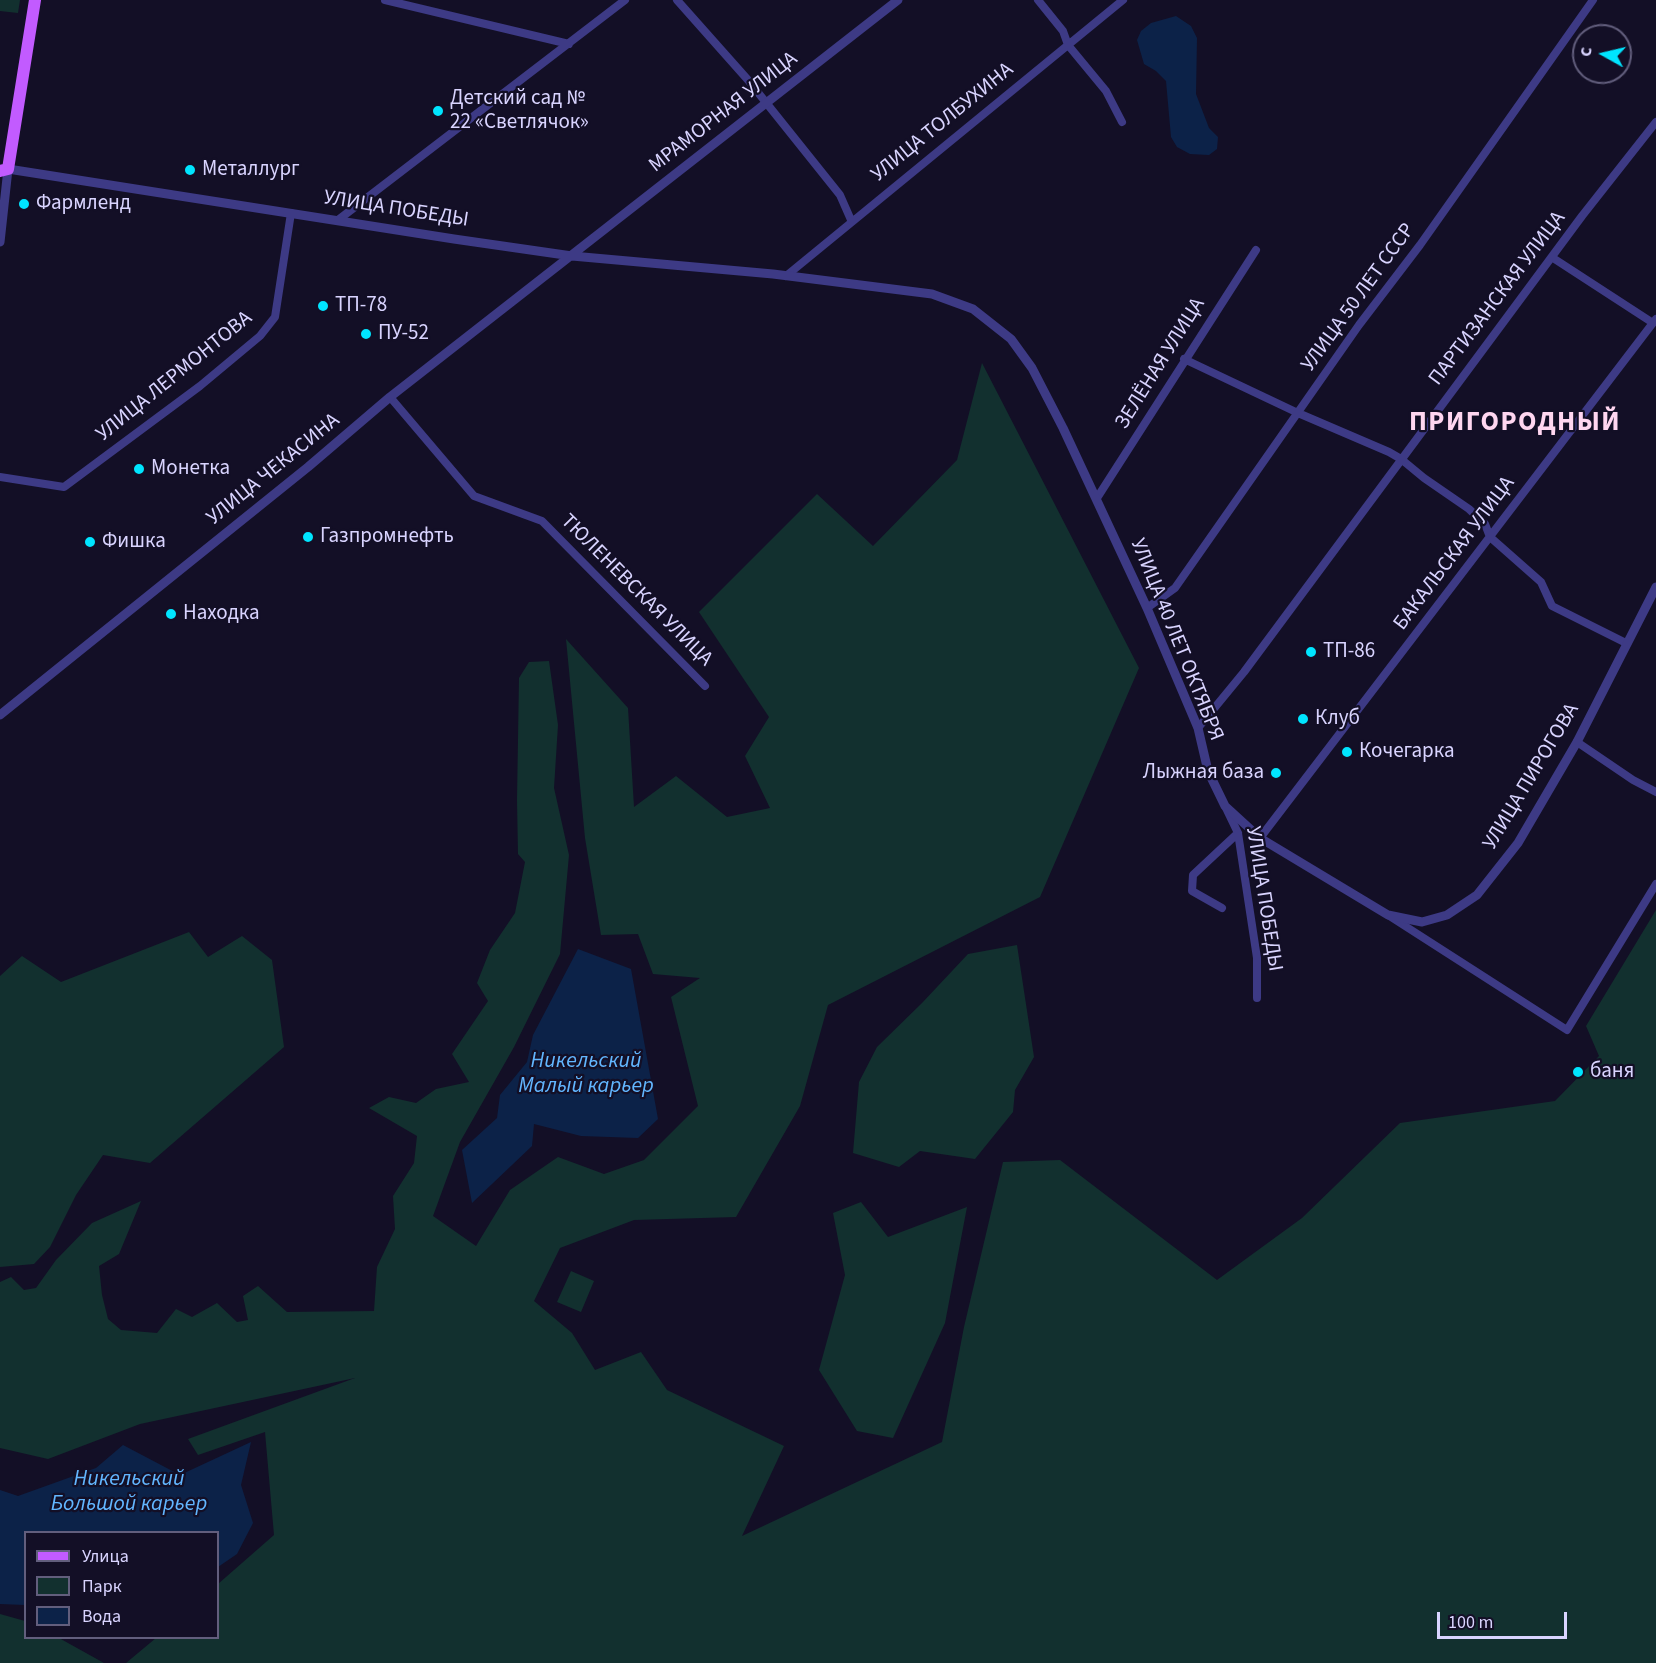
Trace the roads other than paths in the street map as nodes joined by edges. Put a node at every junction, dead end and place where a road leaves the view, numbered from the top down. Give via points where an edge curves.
1 (35, 0) edge
2 (385, 0) edge
3 (625, 0) edge
4 (677, 0) edge
5 (898, 0) edge
6 (1038, 0) edge
7 (1123, 0) edge
8 (1593, 0) edge
9 (569, 44) junction
10 (1068, 45) junction
11 (765, 104) junction
12 (1122, 122) dead end
13 (1656, 122) edge
14 (4, 170) edge
15 (291, 213) junction
16 (338, 220) junction
17 (851, 220) junction
18 (0, 242) edge
19 (1256, 250) dead end
20 (572, 255) junction
21 (1552, 258) junction
22 (786, 276) junction
23 (1654, 321) edge
24 (1184, 359) junction
25 (390, 397) junction
26 (1298, 413) junction
27 (1401, 459) junction
28 (0, 477) edge
29 (1096, 498) junction
30 (1490, 537) junction
31 (1656, 587) edge
32 (1147, 608) junction
33 (1626, 643) junction
34 (705, 686) dead end
35 (0, 715) edge
36 (1198, 728) junction
37 (1577, 742) junction
38 (1656, 792) edge
39 (1225, 806) junction
40 (1238, 833) junction
41 (1260, 838) junction
42 (1656, 884) edge
43 (1222, 908) dead end
44 (1389, 915) junction
45 (1257, 998) dead end

1 - 14 main road
2 - 9 street
3 - 9 street
4 - 11 street
5 - 11 street, МРАМОРНАЯ УЛИЦА
6 - 10 street via 1063,31
7 - 10 street, УЛИЦА ТОЛБУХИНА
8 - 26 street, УЛИЦА 50 ЛЕТ СССР
9 - 16 street
10 - 12 street via 1106,91
10 - 17 street, УЛИЦА ТОЛБУХИНА
11 - 17 street via 840,195
11 - 20 street, МРАМОРНАЯ УЛИЦА
13 - 21 street, ПАРТИЗАНСКАЯ УЛИЦА
14 - 15 street, УЛИЦА ПОБЕДЫ
14 - 18 street
15 - 16 street, УЛИЦА ПОБЕДЫ
15 - 28 street, УЛИЦА ЛЕРМОНТОВА via 275,317 260,336 64,487
16 - 20 street, УЛИЦА ПОБЕДЫ
17 - 22 street, УЛИЦА ТОЛБУХИНА
19 - 24 street, ЗЕЛЁНАЯ УЛИЦА
20 - 22 street, УЛИЦА ПОБЕДЫ
20 - 25 street, УЛИЦА ЧЕКАСИНА
21 - 23 street
21 - 27 street, ПАРТИЗАНСКАЯ УЛИЦА
22 - 29 street, УЛИЦА 40 ЛЕТ ОКТЯБРЯ via 932,294 974,309 1011,339 1032,368
23 - 30 street, БАКАЛЬСКАЯ УЛИЦА
24 - 26 street
24 - 29 street, ЗЕЛЁНАЯ УЛИЦА
25 - 34 street, ТЮЛЕНЕВСКАЯ УЛИЦА via 474,496 542,521
25 - 35 street, УЛИЦА ЧЕКАСИНА
26 - 27 street
26 - 32 street, УЛИЦА 50 ЛЕТ СССР via 1175,588
27 - 30 street via 1470,509 1485,524
27 - 36 street, ПАРТИЗАНСКАЯ УЛИЦА
29 - 32 street, УЛИЦА 40 ЛЕТ ОКТЯБРЯ
30 - 33 street via 1541,582 1552,606
30 - 41 street, БАКАЛЬСКАЯ УЛИЦА
31 - 33 street, УЛИЦА ПИРОГОВА
32 - 36 street, УЛИЦА 40 ЛЕТ ОКТЯБРЯ
33 - 37 street, УЛИЦА ПИРОГОВА
36 - 39 street, УЛИЦА 40 ЛЕТ ОКТЯБРЯ via 1208,771
37 - 38 street
37 - 44 street, УЛИЦА ПИРОГОВА via 1518,843 1477,895 1447,915 1422,922
39 - 40 street, УЛИЦА ПОБЕДЫ
39 - 41 street, УЛИЦА 40 ЛЕТ ОКТЯБРЯ
40 - 43 street via 1193,875 1192,891
40 - 45 street, УЛИЦА ПОБЕДЫ via 1257,958
41 - 44 street, УЛИЦА 40 ЛЕТ ОКТЯБРЯ
42 - 44 street, УЛИЦА 40 ЛЕТ ОКТЯБРЯ via 1567,1030

